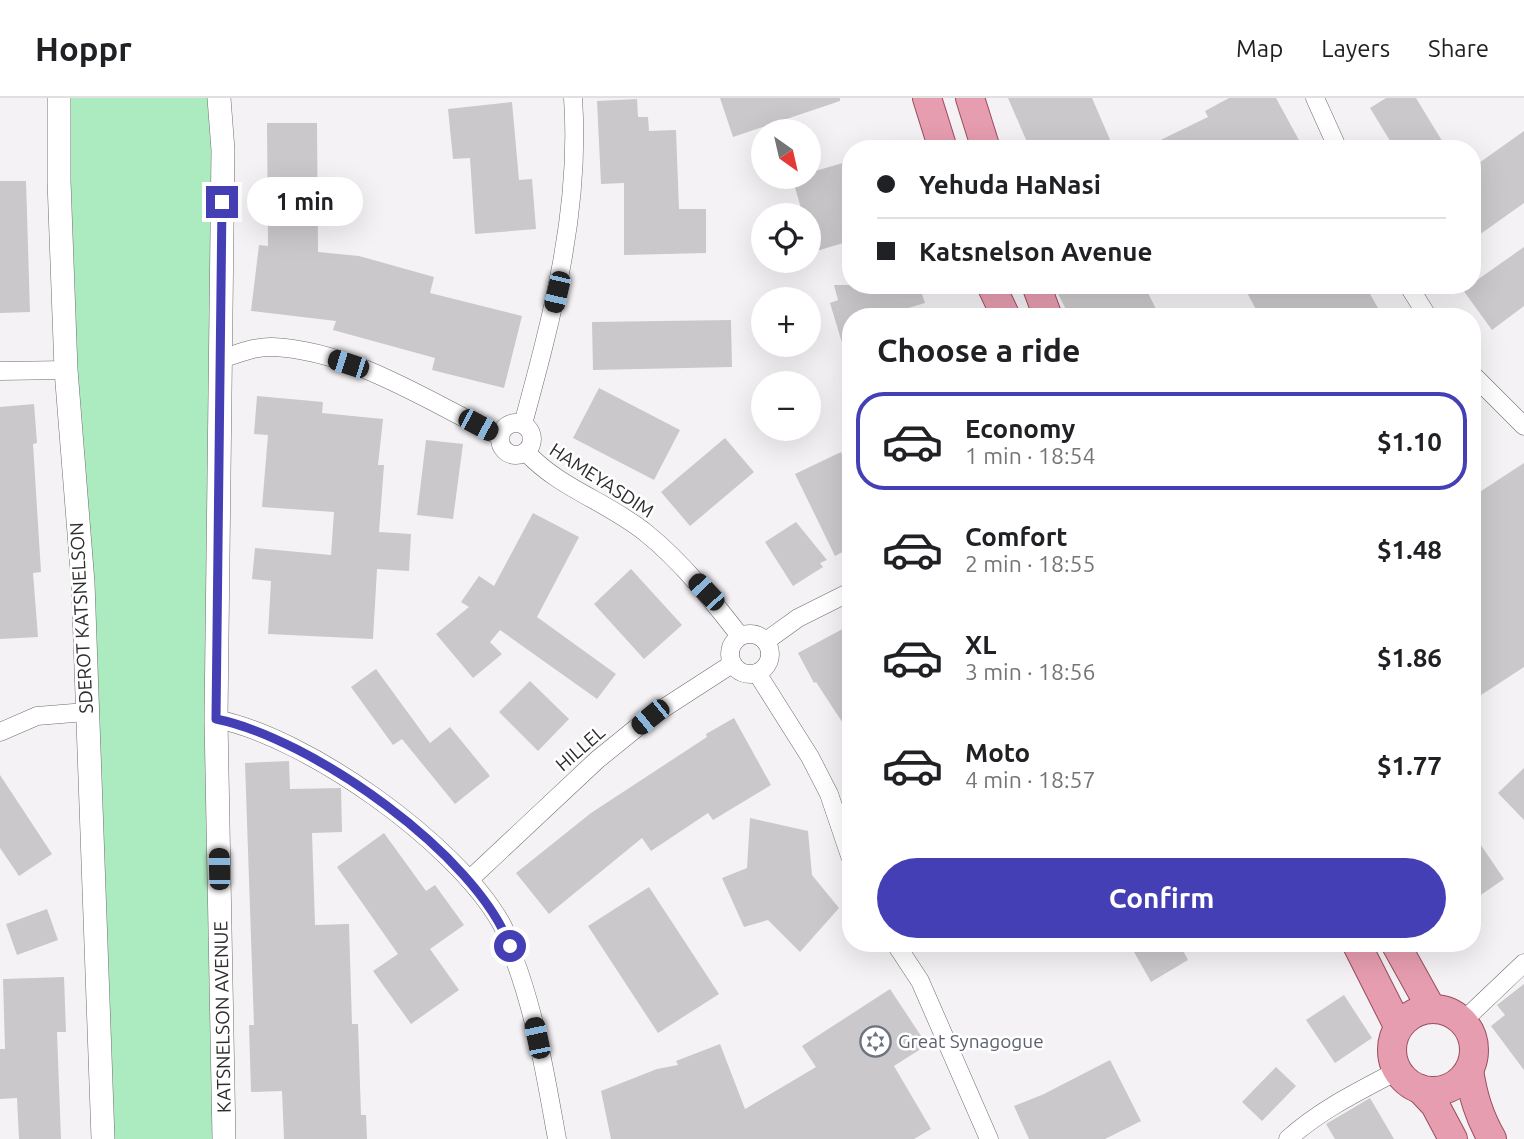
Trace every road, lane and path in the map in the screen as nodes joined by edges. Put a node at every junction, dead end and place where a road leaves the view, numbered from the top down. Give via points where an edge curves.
1 (59, 98) edge
2 (219, 98) edge
3 (573, 98) edge
4 (927, 98) edge
5 (970, 98) edge
6 (1315, 98) edge
7 (940, 140) edge
8 (983, 140) edge
9 (1334, 140) edge
10 (220, 359) junction
11 (66, 370) junction
12 (0, 371) edge
13 (1481, 383) edge
14 (523, 424) junction
15 (1524, 426) edge
16 (500, 436) junction
17 (526, 452) junction
18 (842, 596) edge
19 (740, 636) junction
20 (766, 641) junction
21 (732, 664) junction
22 (757, 673) junction
23 (86, 712) junction
24 (216, 719) junction
25 (0, 732) edge
26 (842, 832) edge
27 (469, 880) junction
28 (901, 952) edge
29 (1361, 952) edge
30 (1400, 952) edge
31 (1524, 963) edge
32 (1431, 1008) junction
33 (1463, 1021) junction
34 (1398, 1026) junction
35 (1469, 1070) junction
36 (1397, 1071) junction
37 (1420, 1089) junction
38 (103, 1139) edge
39 (225, 1139) edge
40 (557, 1139) edge
41 (989, 1139) edge
42 (1288, 1139) edge
43 (1453, 1139) edge
44 (1492, 1139) edge

1 - 11 street, SDEROT KATSNELSON
2 - 10 street, KATSNELSON AVENUE via 223,150
3 - 14 street via 574,172 562,270
4 - 7 main road
5 - 8 main road
6 - 9 street
10 - 16 street via 272,347 334,359 385,378
10 - 24 street, KATSNELSON AVENUE
11 - 12 street
11 - 23 street, SDEROT KATSNELSON via 83,583
13 - 15 street
14 - 16 street via 509,425
14 - 17 street via 533,440
16 - 17 street via 508,453
17 - 19 street, HAMEYASDIM via 553,477 646,532 706,592
18 - 20 street
19 - 20 street via 752,633
19 - 21 street via 730,648
20 - 22 street via 770,659
21 - 22 street via 740,672
21 - 27 street, HILLEL via 650,717 597,760
22 - 26 street via 810,757
23 - 25 street via 37,716
23 - 38 street, SDEROT KATSNELSON
24 - 27 street via 273,737 324,763 412,827
24 - 39 street, KATSNELSON AVENUE
27 - 40 street via 502,923 527,991
28 - 41 street via 920,981
29 - 34 main road
30 - 32 main road
31 - 33 street
32 - 33 main road via 1454,1013
32 - 34 main road via 1418,1011
33 - 35 main road via 1474,1044
34 - 36 main road via 1391,1049
35 - 37 main road via 1442,1091
35 - 44 main road via 1478,1113
36 - 37 main road
36 - 42 street via 1345,1098
37 - 43 main road via 1435,1105

